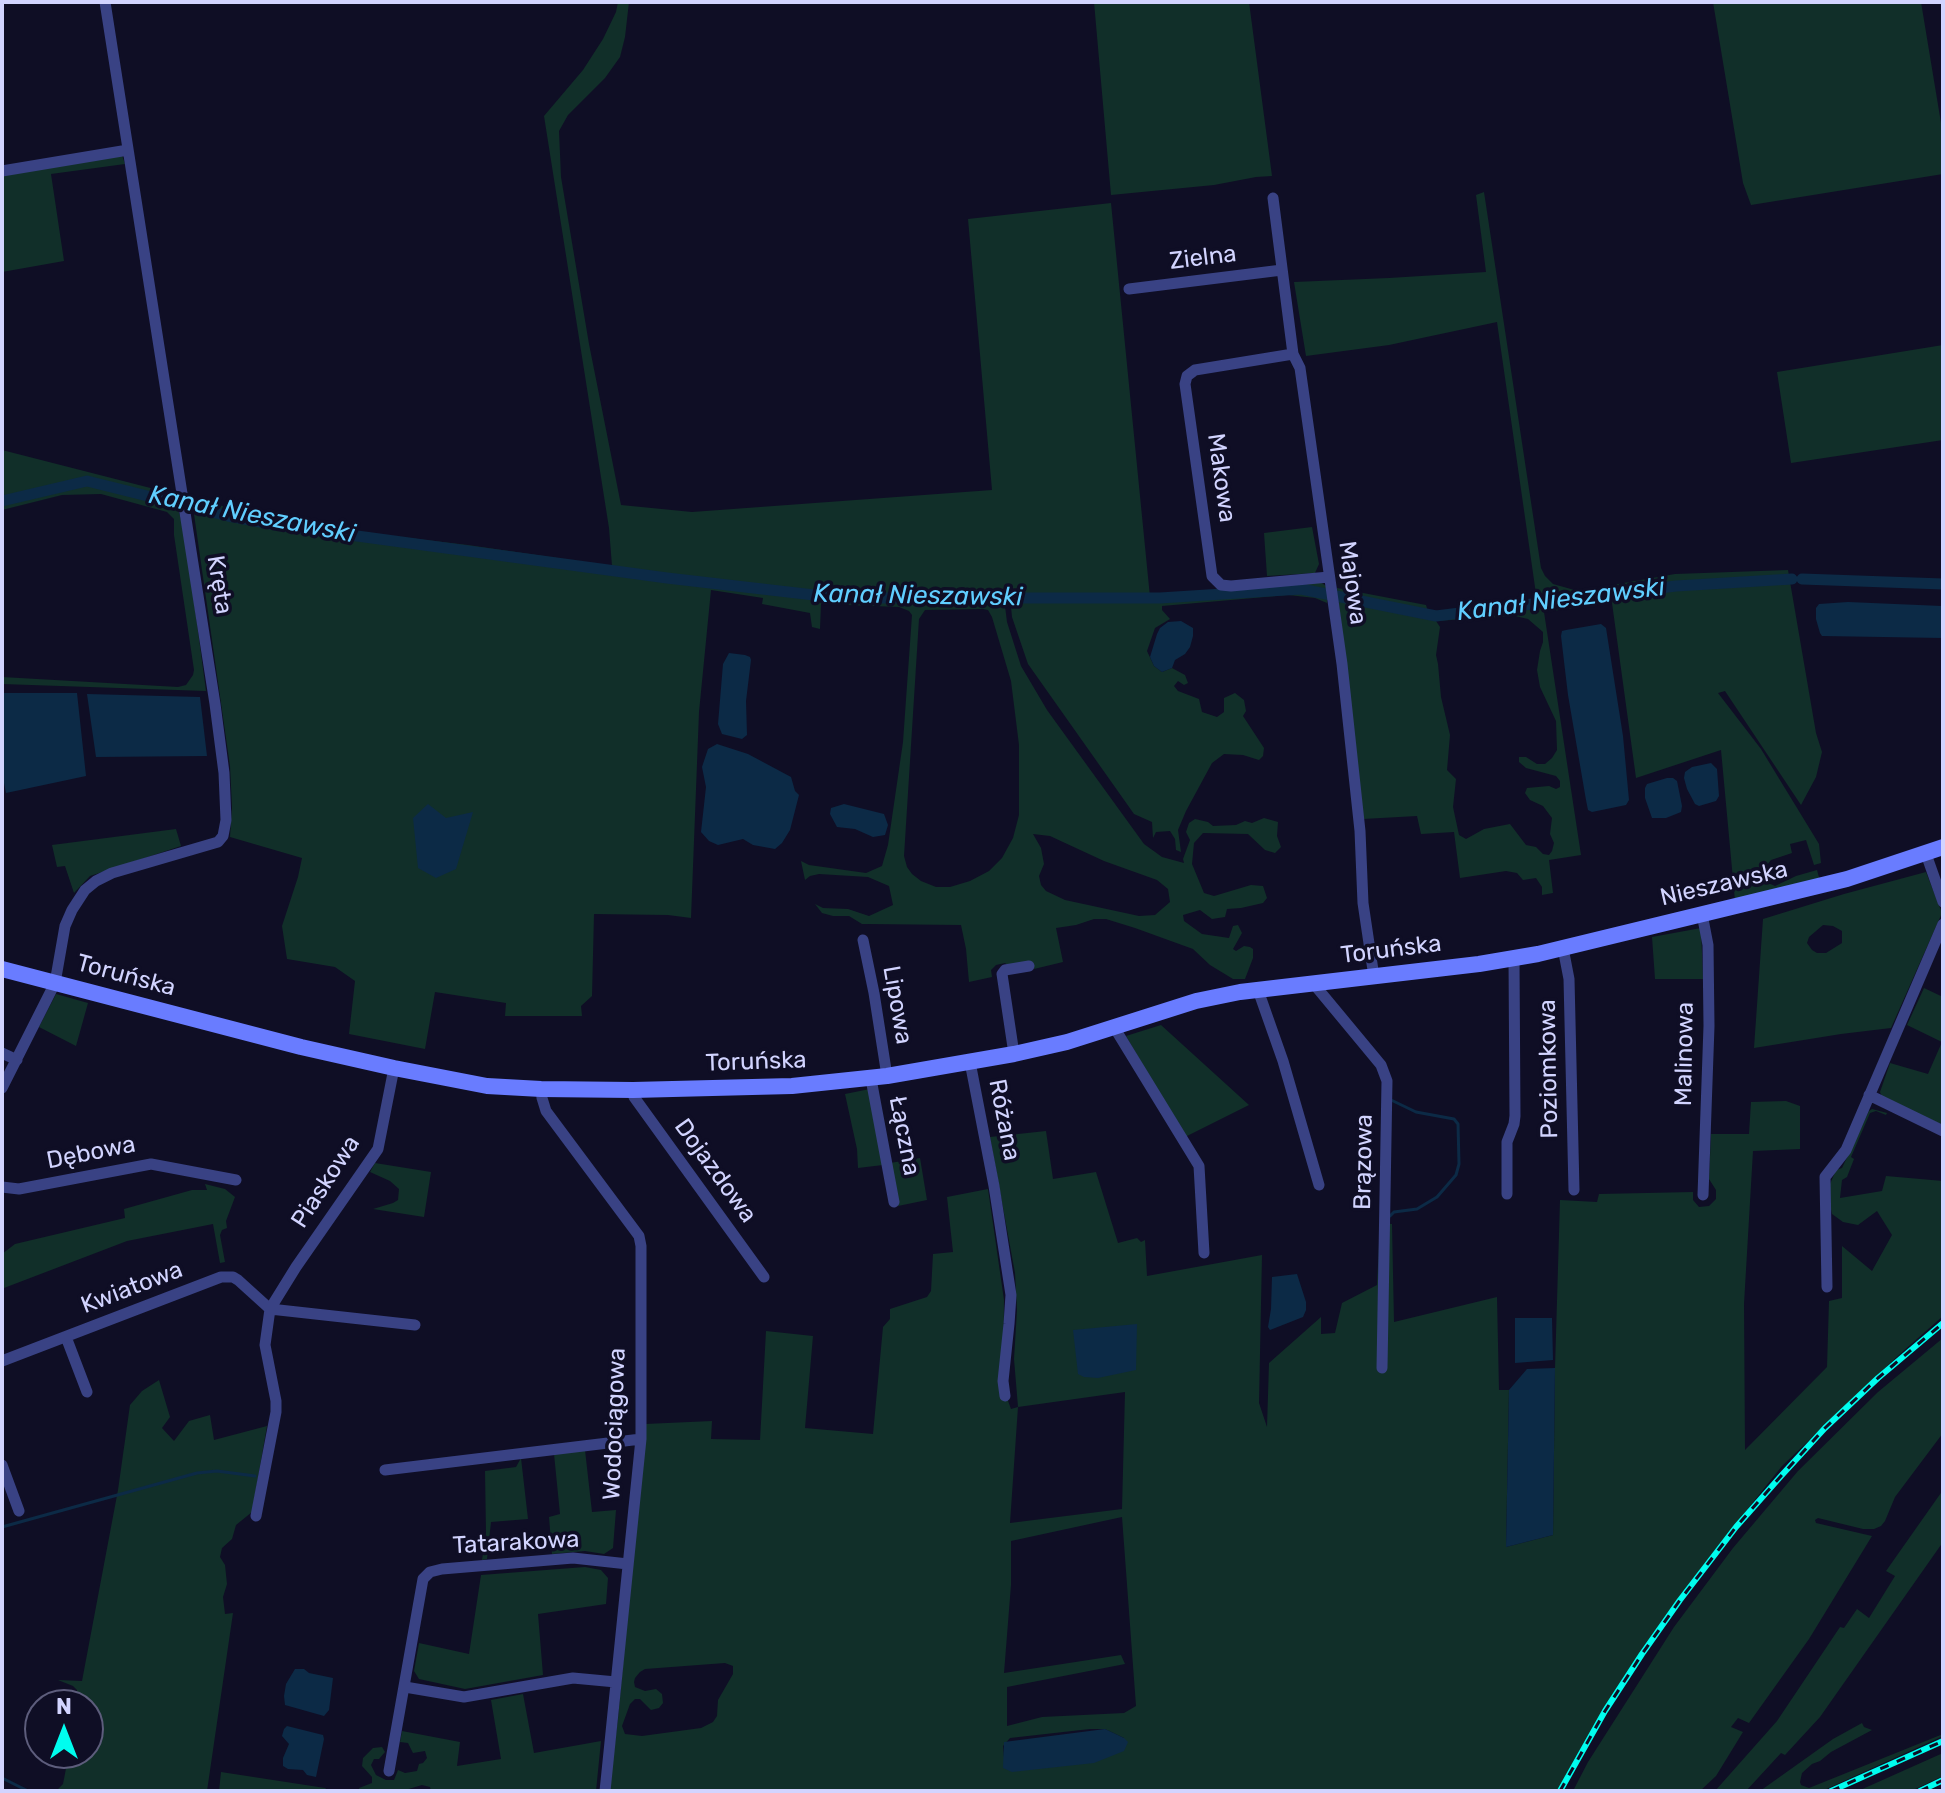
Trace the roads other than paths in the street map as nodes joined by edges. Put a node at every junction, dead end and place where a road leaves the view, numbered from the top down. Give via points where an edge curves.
1 (105, 2) edge
2 (128, 150) junction
3 (2, 171) edge
4 (1273, 198) dead end
5 (1282, 270) junction
6 (1129, 289) dead end
7 (1293, 354) junction
8 (1330, 583) junction
9 (1943, 847) edge
10 (1926, 854) junction
11 (1943, 902) edge
12 (1702, 914) junction
13 (1943, 924) edge
14 (863, 940) dead end
15 (1563, 948) junction
16 (1514, 959) junction
17 (1029, 966) dead end
18 (2, 969) edge
19 (1374, 977) junction
20 (55, 983) junction
21 (1313, 983) junction
22 (1258, 990) junction
23 (1114, 1027) junction
24 (2, 1053) edge
25 (1014, 1054) junction
26 (17, 1060) junction
27 (970, 1062) junction
28 (394, 1068) junction
29 (879, 1078) junction
30 (2, 1088) edge
31 (541, 1089) junction
32 (633, 1090) junction
33 (1869, 1095) junction
34 (1943, 1131) edge
35 (236, 1180) dead end
36 (1319, 1185) dead end
37 (2, 1187) edge
38 (1574, 1190) dead end
39 (1507, 1194) dead end
40 (1703, 1195) dead end
41 (894, 1202) dead end
42 (1204, 1253) dead end
43 (764, 1277) dead end
44 (1827, 1287) dead end
45 (270, 1309) junction
46 (415, 1325) dead end
47 (66, 1337) junction
48 (2, 1361) edge
49 (1382, 1368) dead end
50 (87, 1392) dead end
51 (1005, 1396) dead end
52 (641, 1439) junction
53 (2, 1465) edge
54 (385, 1470) dead end
55 (19, 1511) dead end
56 (256, 1516) dead end
57 (628, 1564) junction
58 (616, 1682) junction
59 (405, 1687) junction
60 (389, 1771) dead end
61 (605, 1791) edge

1 - 2 street, Kręta
2 - 3 street
2 - 20 street, Kręta via 224,773 225,830 218,842 112,873 85,890 65,926
4 - 5 street, Majowa
5 - 6 street, Zielna
5 - 7 street, Majowa
7 - 8 street, Majowa via 1300,368
7 - 8 street, Makowa via 1195,370 1187,376 1212,576 1231,586
8 - 19 street, Majowa
9 - 10 main road, Nieszawska
10 - 11 street
10 - 12 main road, Nieszawska
12 - 15 main road, Nieszawska
12 - 40 street, Malinowa via 1708,945 1709,1026
13 - 33 street
14 - 29 street, Lipowa via 874,993
15 - 16 main road, Nieszawska
15 - 38 street, Poziomkowa via 1569,988
16 - 19 main road, Toruńska
16 - 39 street via 1515,1116 1507,1142
17 - 25 street via 1002,974
18 - 20 main road, Toruńska
19 - 21 main road, Toruńska
20 - 26 street, Kręta
20 - 28 main road, Toruńska
21 - 22 main road, Toruńska
21 - 49 street, Brązowa via 1386,1078
22 - 23 main road, Toruńska via 1196,1001
22 - 36 street
23 - 25 main road, Toruńska
23 - 42 street via 1199,1166
24 - 26 street
25 - 27 main road, Toruńska
26 - 30 street, Kręta
27 - 29 main road, Toruńska
27 - 51 street, Różana via 1011,1295
28 - 31 main road, Toruńska via 487,1086
28 - 45 street, Piaskowa via 378,1149
29 - 32 main road, Toruńska
29 - 41 street, Łączna
31 - 32 main road, Toruńska
31 - 52 street, Wodociągowa via 546,1111 639,1236
32 - 43 street, Dojazdowa
33 - 34 street
33 - 44 street via 1846,1150 1825,1177
35 - 37 street, Dębowa via 151,1164 19,1189
45 - 46 street
45 - 47 street, Kwiatowa via 238,1280 221,1277
45 - 56 street, Piaskowa via 265,1345 276,1412
47 - 48 street, Kwiatowa
47 - 50 street
52 - 54 street
52 - 57 street, Wodociągowa
53 - 55 street
57 - 58 street, Wodociągowa
57 - 59 street, Tatarakowa via 573,1558 430,1572 423,1579
58 - 59 street via 573,1678 464,1697
58 - 61 street, Wodociągowa
59 - 60 street, Tatarakowa

